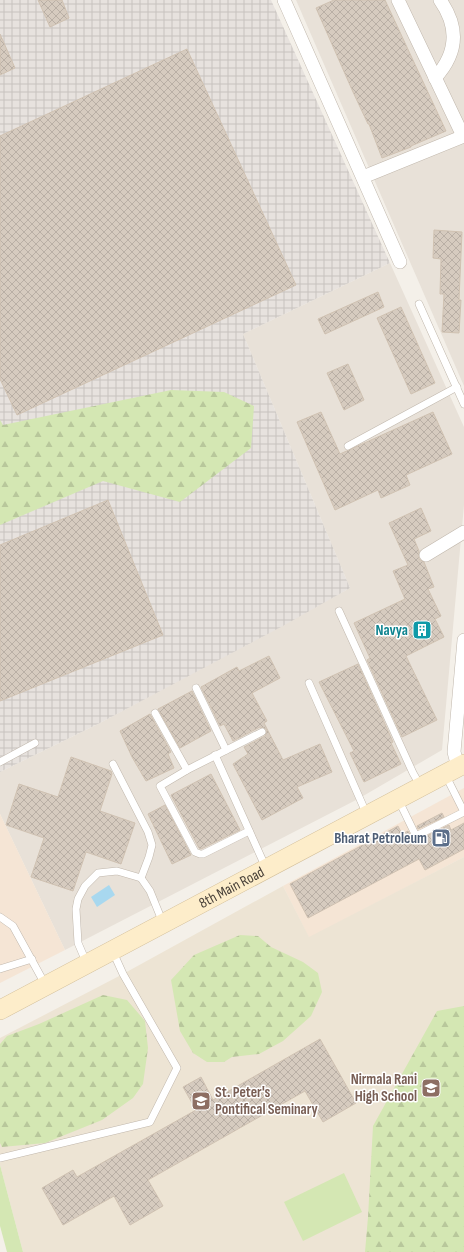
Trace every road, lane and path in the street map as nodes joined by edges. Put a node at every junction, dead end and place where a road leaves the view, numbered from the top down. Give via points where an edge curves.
1 (284, 0) edge
2 (398, 0) edge
3 (440, 0) edge
4 (435, 78) junction
5 (464, 136) edge
6 (363, 177) junction
7 (400, 262) dead end
8 (419, 304) dead end
9 (457, 387) junction
10 (464, 404) edge
11 (348, 446) dead end
12 (464, 532) edge
13 (426, 555) dead end
14 (339, 611) dead end
15 (464, 640) edge
16 (309, 683) dead end
17 (196, 688) dead end
18 (155, 712) dead end
19 (262, 732) dead end
20 (35, 743) dead end
21 (226, 750) junction
22 (215, 755) junction
23 (0, 762) edge
24 (113, 764) dead end
25 (456, 768) edge
26 (187, 770) junction
27 (421, 787) junction
28 (398, 799) junction
29 (367, 815) junction
30 (249, 831) junction
31 (266, 869) junction
32 (141, 878) junction
33 (0, 917) edge
34 (163, 924) junction
35 (112, 951) junction
36 (32, 959) junction
37 (87, 964) junction
38 (0, 969) edge
39 (46, 986) junction
40 (0, 1010) edge
41 (0, 1158) edge

1 - 6 street
2 - 4 street
3 - 4 street via 451,18 454,40 448,61
4 - 5 street
5 - 6 street
6 - 7 street
8 - 9 lane
9 - 10 lane
9 - 11 lane
12 - 13 street
14 - 27 lane
15 - 25 street via 454,752
16 - 29 lane
17 - 21 lane
18 - 26 lane
19 - 21 lane
20 - 23 lane
21 - 22 lane
22 - 26 lane
22 - 30 lane
24 - 32 lane via 148,832 152,845
25 - 27 main road, 8th Main Road
25 - 28 lane via 464,812 416,836
26 - 30 lane via 160,786 195,852 203,854
27 - 28 main road, 8th Main Road
28 - 29 main road, 8th Main Road
29 - 31 main road, 8th Main Road
30 - 31 lane
31 - 34 main road, 8th Main Road
32 - 34 lane via 150,891
32 - 37 lane via 117,871 98,873 85,886 76,909 78,943
33 - 36 lane via 13,926
34 - 35 main road, 8th Main Road
35 - 37 main road, 8th Main Road
35 - 41 lane via 177,1068 150,1122
36 - 38 lane
36 - 39 lane
37 - 39 main road, 8th Main Road
39 - 40 main road, 8th Main Road

